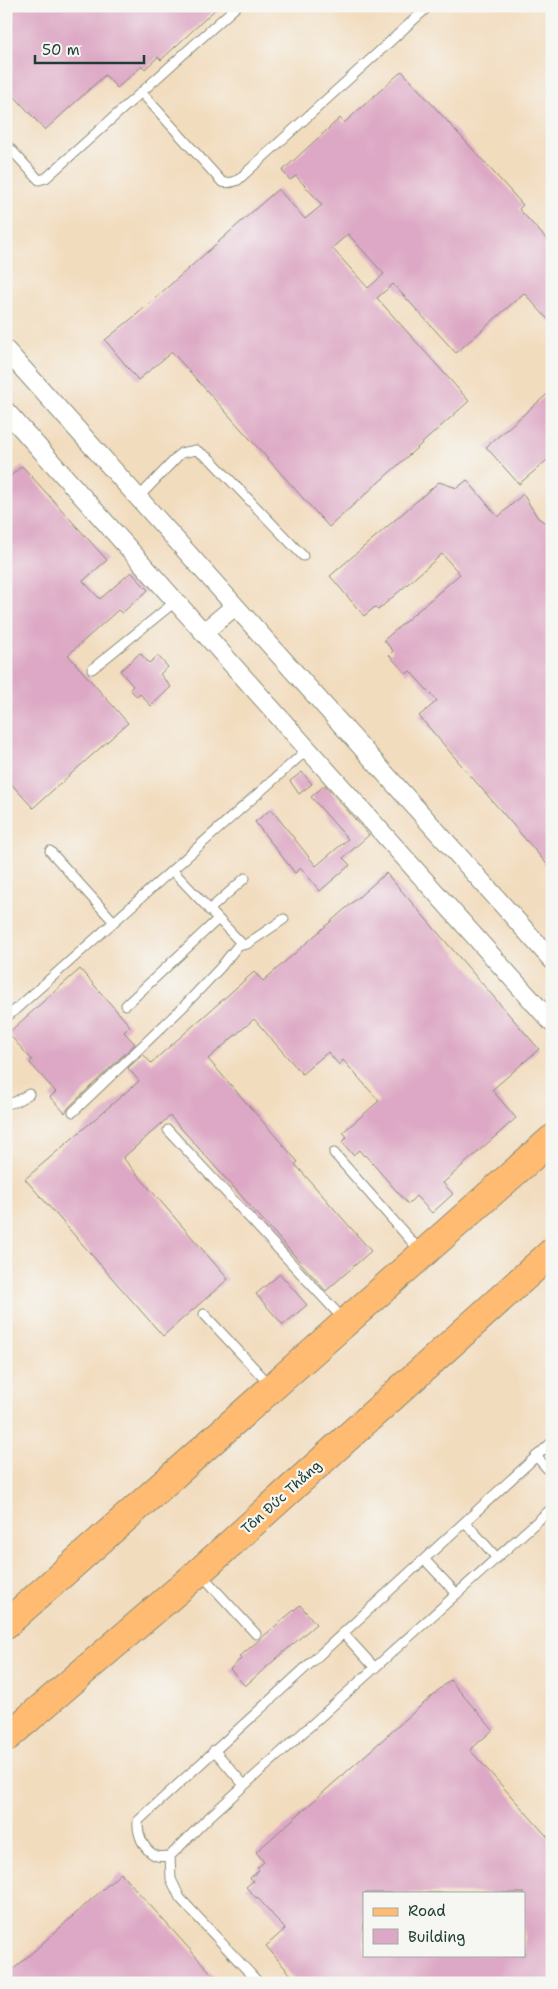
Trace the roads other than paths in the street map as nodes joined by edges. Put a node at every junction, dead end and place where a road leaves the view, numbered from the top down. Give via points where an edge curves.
1 (236, 6) edge
2 (428, 6) edge
3 (141, 92) junction
4 (6, 144) edge
5 (6, 350) edge
6 (6, 411) edge
7 (138, 498) junction
8 (304, 556) dead end
9 (176, 601) junction
10 (235, 606) junction
11 (204, 632) junction
12 (92, 670) dead end
13 (308, 749) junction
14 (50, 851) dead end
15 (172, 870) junction
16 (245, 878) dead end
17 (209, 910) junction
18 (284, 919) dead end
19 (218, 920) junction
20 (114, 922) junction
21 (240, 943) junction
22 (552, 960) edge
23 (126, 1005) dead end
24 (6, 1018) edge
25 (552, 1023) edge
26 (29, 1094) dead end
27 (6, 1104) edge
28 (73, 1112) dead end
29 (168, 1130) dead end
30 (552, 1139) edge
31 (334, 1153) dead end
32 (552, 1252) edge
33 (423, 1254) junction
34 (204, 1314) dead end
35 (346, 1322) junction
36 (272, 1387) junction
37 (552, 1442) edge
38 (536, 1456) junction
39 (552, 1474) edge
40 (552, 1508) edge
41 (465, 1522) junction
42 (496, 1558) junction
43 (424, 1559) junction
44 (199, 1572) junction
45 (457, 1594) junction
46 (6, 1624) edge
47 (343, 1633) junction
48 (256, 1634) dead end
49 (375, 1668) junction
50 (6, 1738) edge
51 (214, 1750) junction
52 (244, 1785) junction
53 (170, 1856) junction
54 (259, 1983) edge

1 - 3 lane
2 - 3 lane via 232,183 222,182
3 - 4 lane via 46,178 39,180
5 - 7 street
6 - 9 street
7 - 8 lane via 181,453 196,450 210,458
7 - 10 street
9 - 11 street
9 - 12 lane
10 - 11 street
10 - 22 street
11 - 13 street
13 - 15 lane
13 - 25 street
14 - 20 lane
15 - 17 lane
15 - 20 lane
16 - 17 lane
17 - 19 lane
18 - 21 lane via 247,944
19 - 21 lane
19 - 23 lane
20 - 24 lane
21 - 28 lane via 183,1007
26 - 27 lane
29 - 35 lane
30 - 33 main road
31 - 33 lane
32 - 44 main road, Tôn Đức Thắng
33 - 35 main road
34 - 36 lane
35 - 36 main road
36 - 46 main road
37 - 38 lane
38 - 39 lane
38 - 41 lane
40 - 42 lane
41 - 42 lane
41 - 43 lane
42 - 45 lane
43 - 45 lane
43 - 47 lane
44 - 48 lane
44 - 50 main road, Tôn Đức Thắng
45 - 49 lane
47 - 49 lane
47 - 51 lane
49 - 52 lane
51 - 52 lane
51 - 53 lane via 138,1820 137,1831 144,1846 156,1856
52 - 53 lane
53 - 54 lane via 171,1879 180,1898

